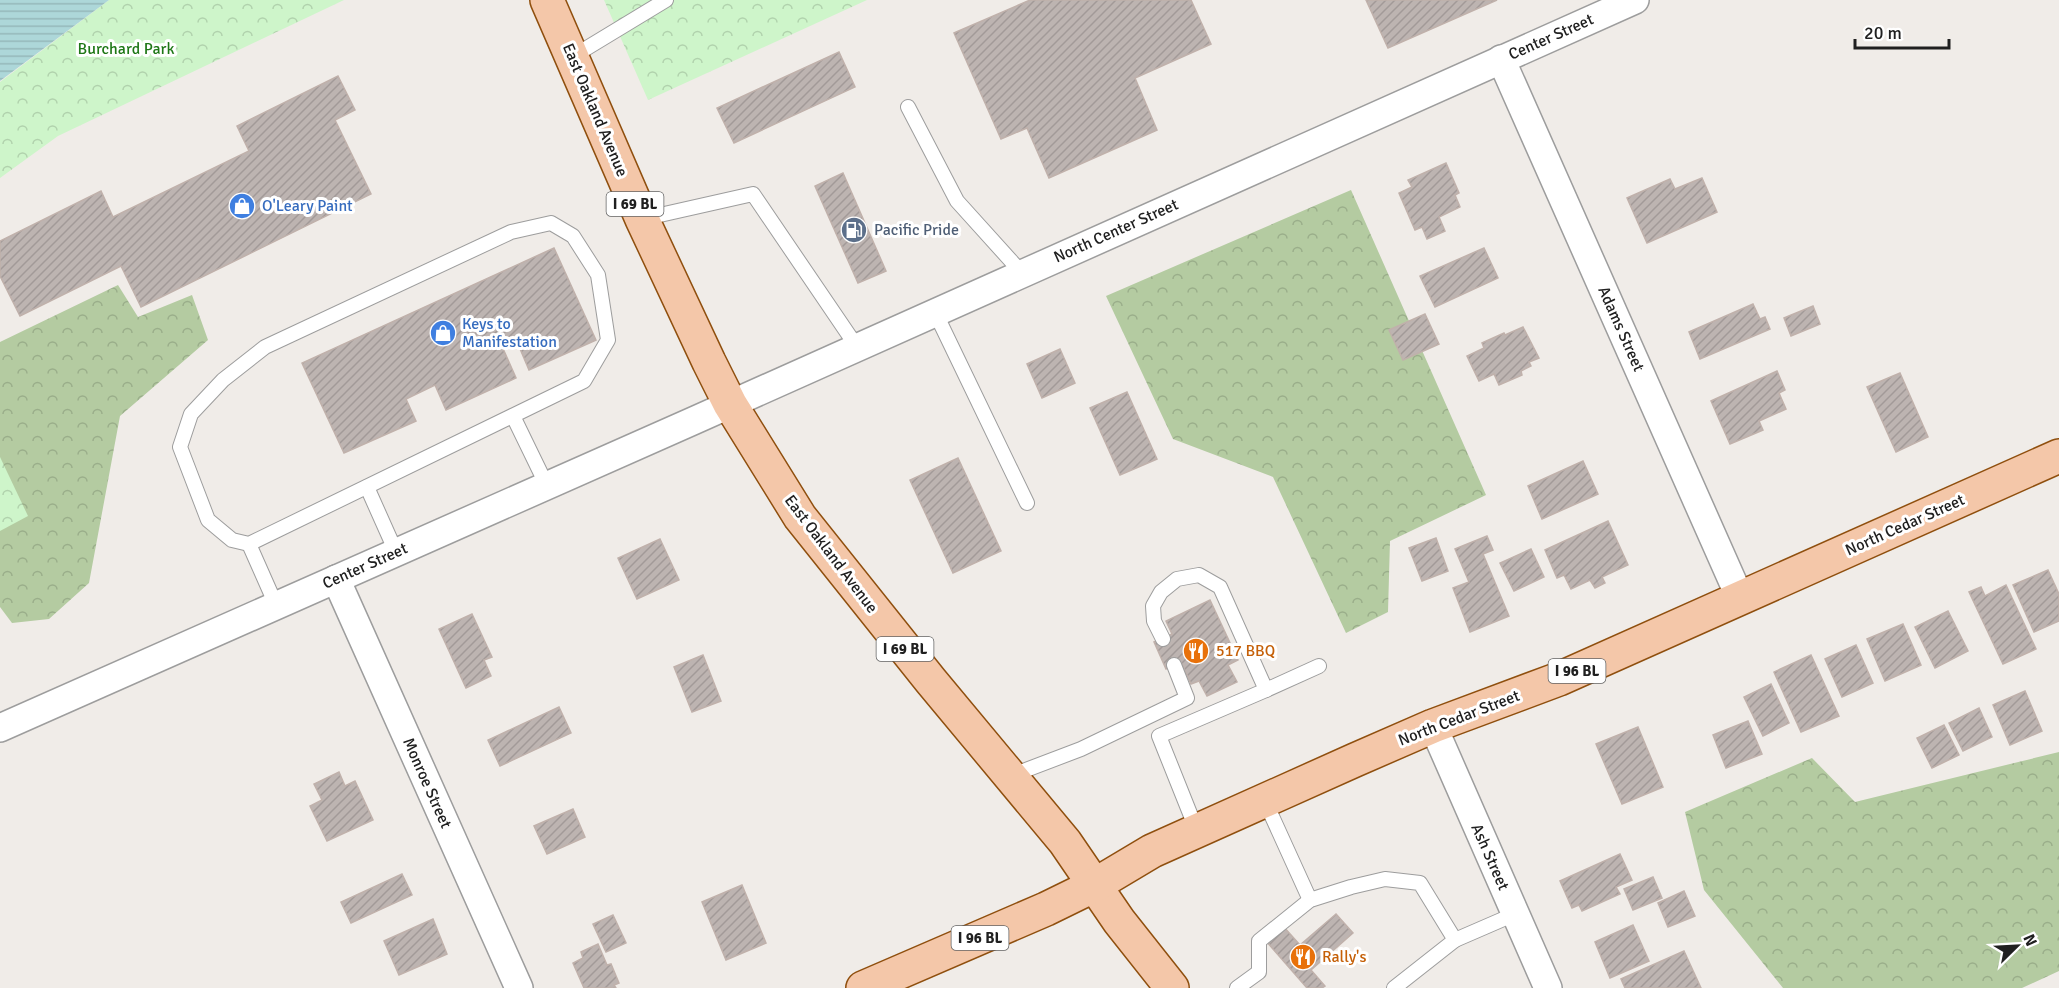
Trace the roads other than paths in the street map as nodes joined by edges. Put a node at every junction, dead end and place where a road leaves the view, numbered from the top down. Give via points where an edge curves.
1 (547, 0) edge
2 (666, 0) edge
3 (1635, 0) edge
4 (572, 57) junction
5 (1501, 59) junction
6 (908, 107) dead end
7 (642, 219) junction
8 (1022, 273) junction
9 (935, 312) junction
10 (857, 347) junction
11 (730, 404) junction
12 (513, 416) junction
13 (2059, 456) edge
14 (547, 486) junction
15 (367, 487) junction
16 (1028, 503) dead end
17 (249, 544) junction
18 (396, 552) junction
19 (336, 579) junction
20 (1740, 598) junction
21 (276, 605) junction
22 (1163, 639) dead end
23 (1174, 665) dead end
24 (1319, 666) dead end
25 (1266, 690) junction
26 (1433, 726) junction
27 (0, 728) edge
28 (1010, 776) junction
29 (1265, 801) junction
30 (1197, 831) junction
31 (1095, 885) junction
32 (1310, 900) junction
33 (1515, 914) junction
34 (1455, 940) junction
35 (519, 988) edge
36 (863, 988) edge
37 (1172, 988) edge
38 (1237, 988) edge
39 (1395, 988) edge
40 (1548, 988) edge

1 - 4 main road, East Oakland Avenue / I 69 BL
2 - 4 lane
3 - 5 street, Center Street
4 - 7 main road, East Oakland Avenue / I 69 BL
5 - 8 street, North Center Street
5 - 20 street, Adams Street
6 - 8 lane via 957,201
7 - 10 lane via 753,194
7 - 11 main road, East Oakland Avenue / I 69 BL
8 - 9 street, North Center Street
9 - 10 street, North Center Street
9 - 16 lane
10 - 11 street, North Center Street
11 - 14 street, Center Street
11 - 28 main road, East Oakland Avenue / I 69 BL via 800,517
12 - 14 lane
12 - 15 lane
12 - 17 lane via 584,381 608,340 598,275 573,236 551,223 511,232 265,347 223,380 191,414 180,447 208,520 232,540
13 - 20 main road, North Cedar Street / I 96 BL
14 - 18 street, Center Street
15 - 17 lane
15 - 18 lane
17 - 21 lane
18 - 19 street, Center Street
19 - 21 street, Center Street
19 - 35 street, Monroe Street
20 - 26 main road, North Cedar Street / I 96 BL via 1559,679
21 - 27 street, Center Street
22 - 25 lane via 1154,621 1153,606 1161,592 1177,579 1199,575 1220,587
23 - 28 lane via 1187,698 1081,749
24 - 25 lane
25 - 30 lane via 1159,736
26 - 29 main road, North Cedar Street / I 96 BL
26 - 33 street, Ash Street
28 - 31 main road, East Oakland Avenue / I 69 BL
29 - 30 main road, North Cedar Street / I 96 BL
29 - 32 lane
30 - 31 main road, North Cedar Street / I 96 BL via 1152,851
31 - 36 main road, North Cedar Street / I 96 BL
31 - 37 main road, East Oakland Avenue / I 69 BL
32 - 34 lane via 1385,879 1420,883
32 - 38 lane via 1259,941 1259,972
33 - 34 lane
33 - 40 street, Ash Street
34 - 39 lane

